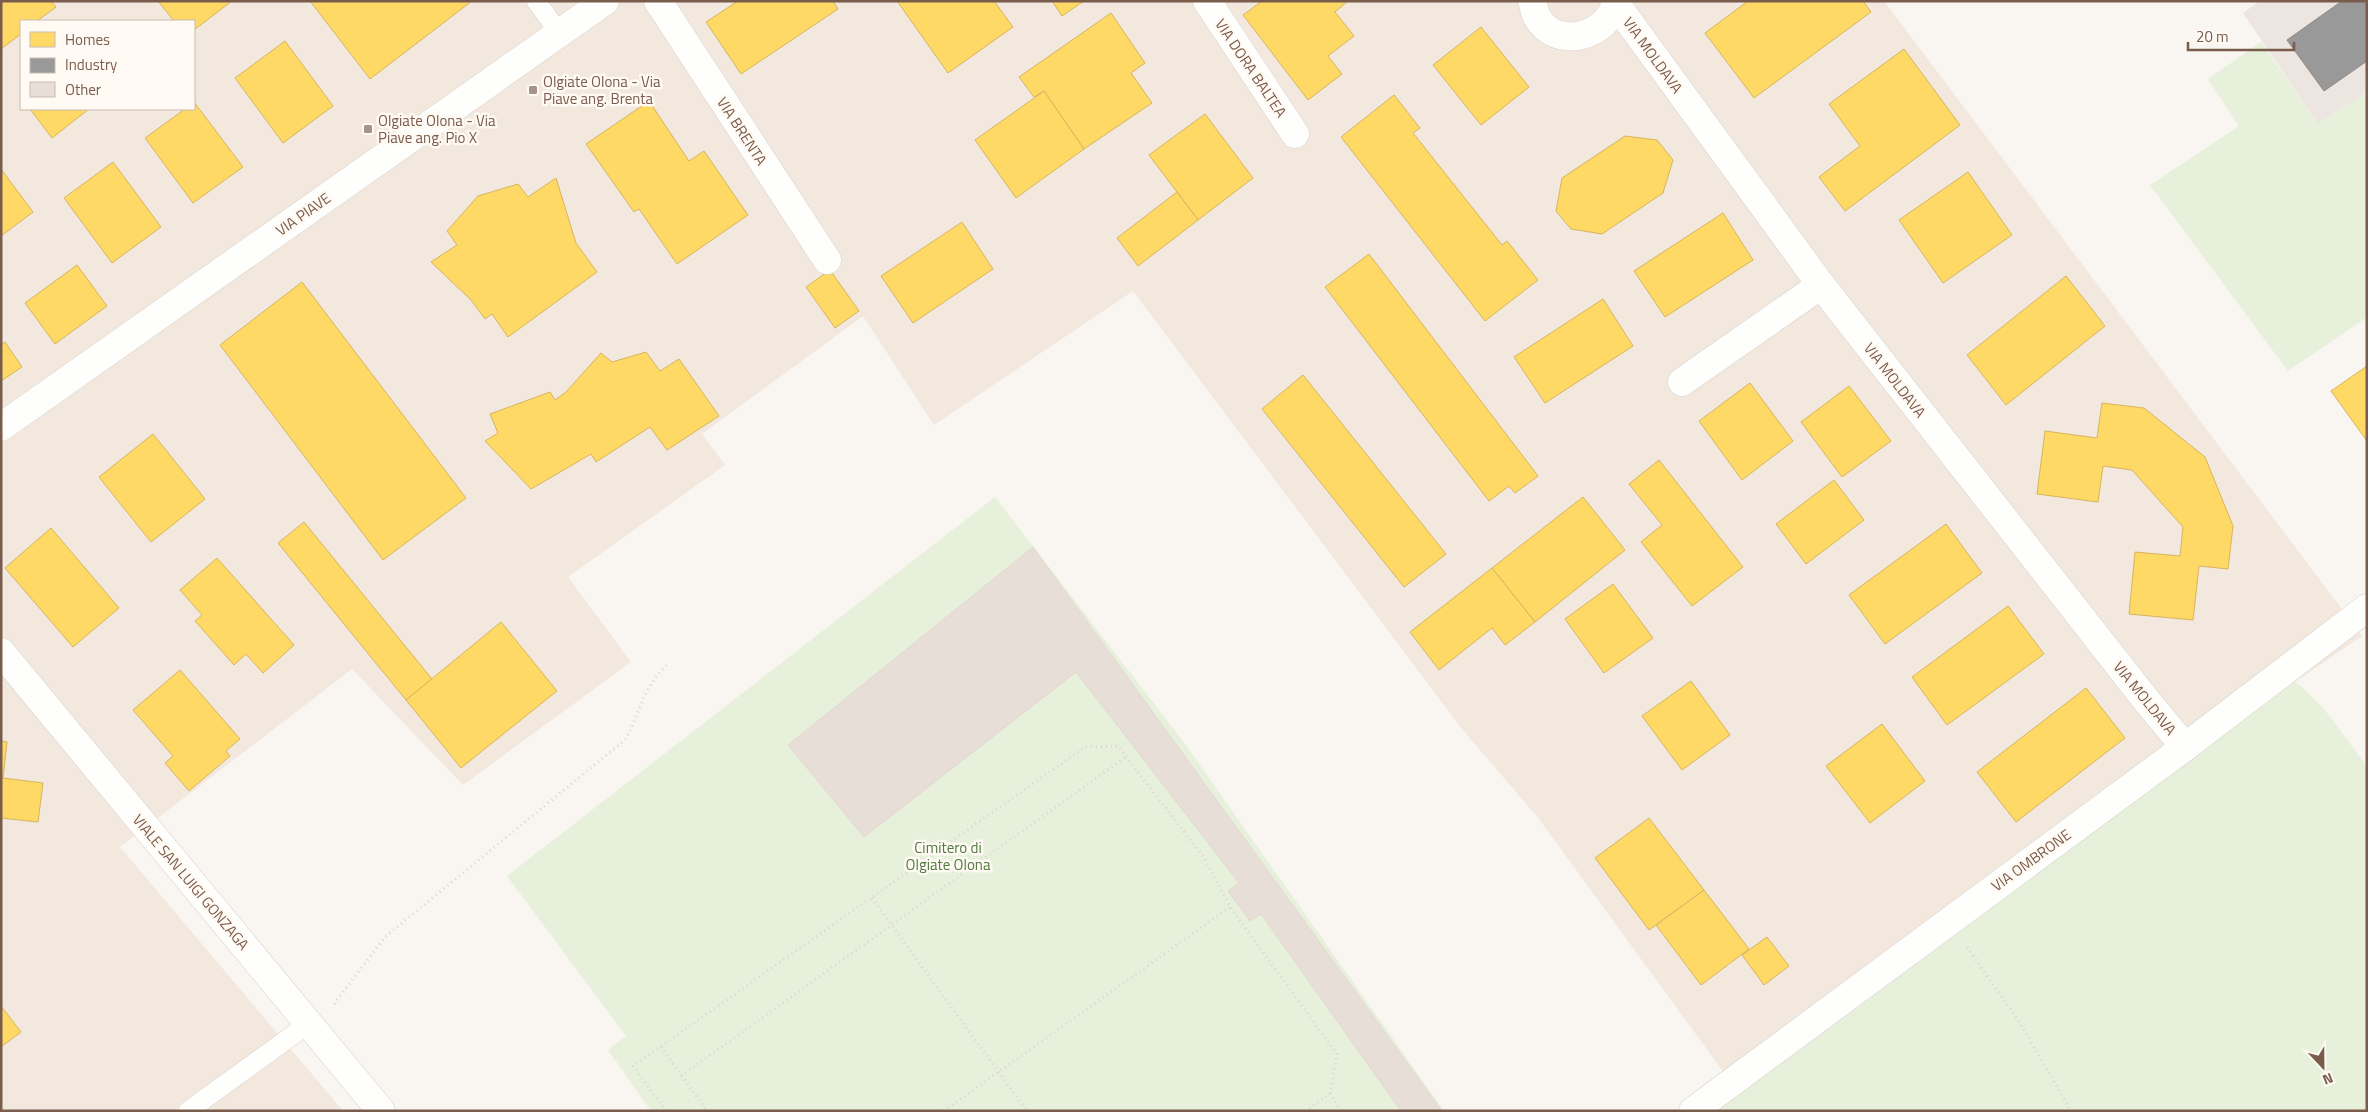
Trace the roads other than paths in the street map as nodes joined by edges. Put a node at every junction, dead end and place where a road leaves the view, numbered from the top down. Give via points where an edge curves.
1 (536, 1) edge
2 (605, 1) edge
3 (658, 1) edge
4 (1207, 1) edge
5 (1532, 1) edge
6 (1616, 3) edge
7 (560, 34) junction
8 (1295, 134) dead end
9 (827, 260) dead end
10 (1821, 286) junction
11 (1682, 382) dead end
12 (1, 427) edge
13 (2367, 608) edge
14 (1, 652) edge
15 (2185, 747) junction
16 (308, 1024) junction
17 (188, 1111) edge
18 (381, 1111) edge
19 (1694, 1111) edge

1 - 7 lane
2 - 7 street, VIA PIAVE
3 - 9 street, VIA BRENTA
4 - 8 street, VIA DORA BALTEA
5 - 6 street, VIA MOLDAVA via 1537,16 1547,28 1566,36 1581,36 1603,25
6 - 10 street, VIA MOLDAVA
7 - 12 street, VIA PIAVE
10 - 11 street
10 - 15 street, VIA MOLDAVA
13 - 15 street, VIA OMBRONE
14 - 16 street, VIALE SAN LUIGI GONZAGA
15 - 19 street, VIA OMBRONE
16 - 17 lane
16 - 18 street, VIALE SAN LUIGI GONZAGA

